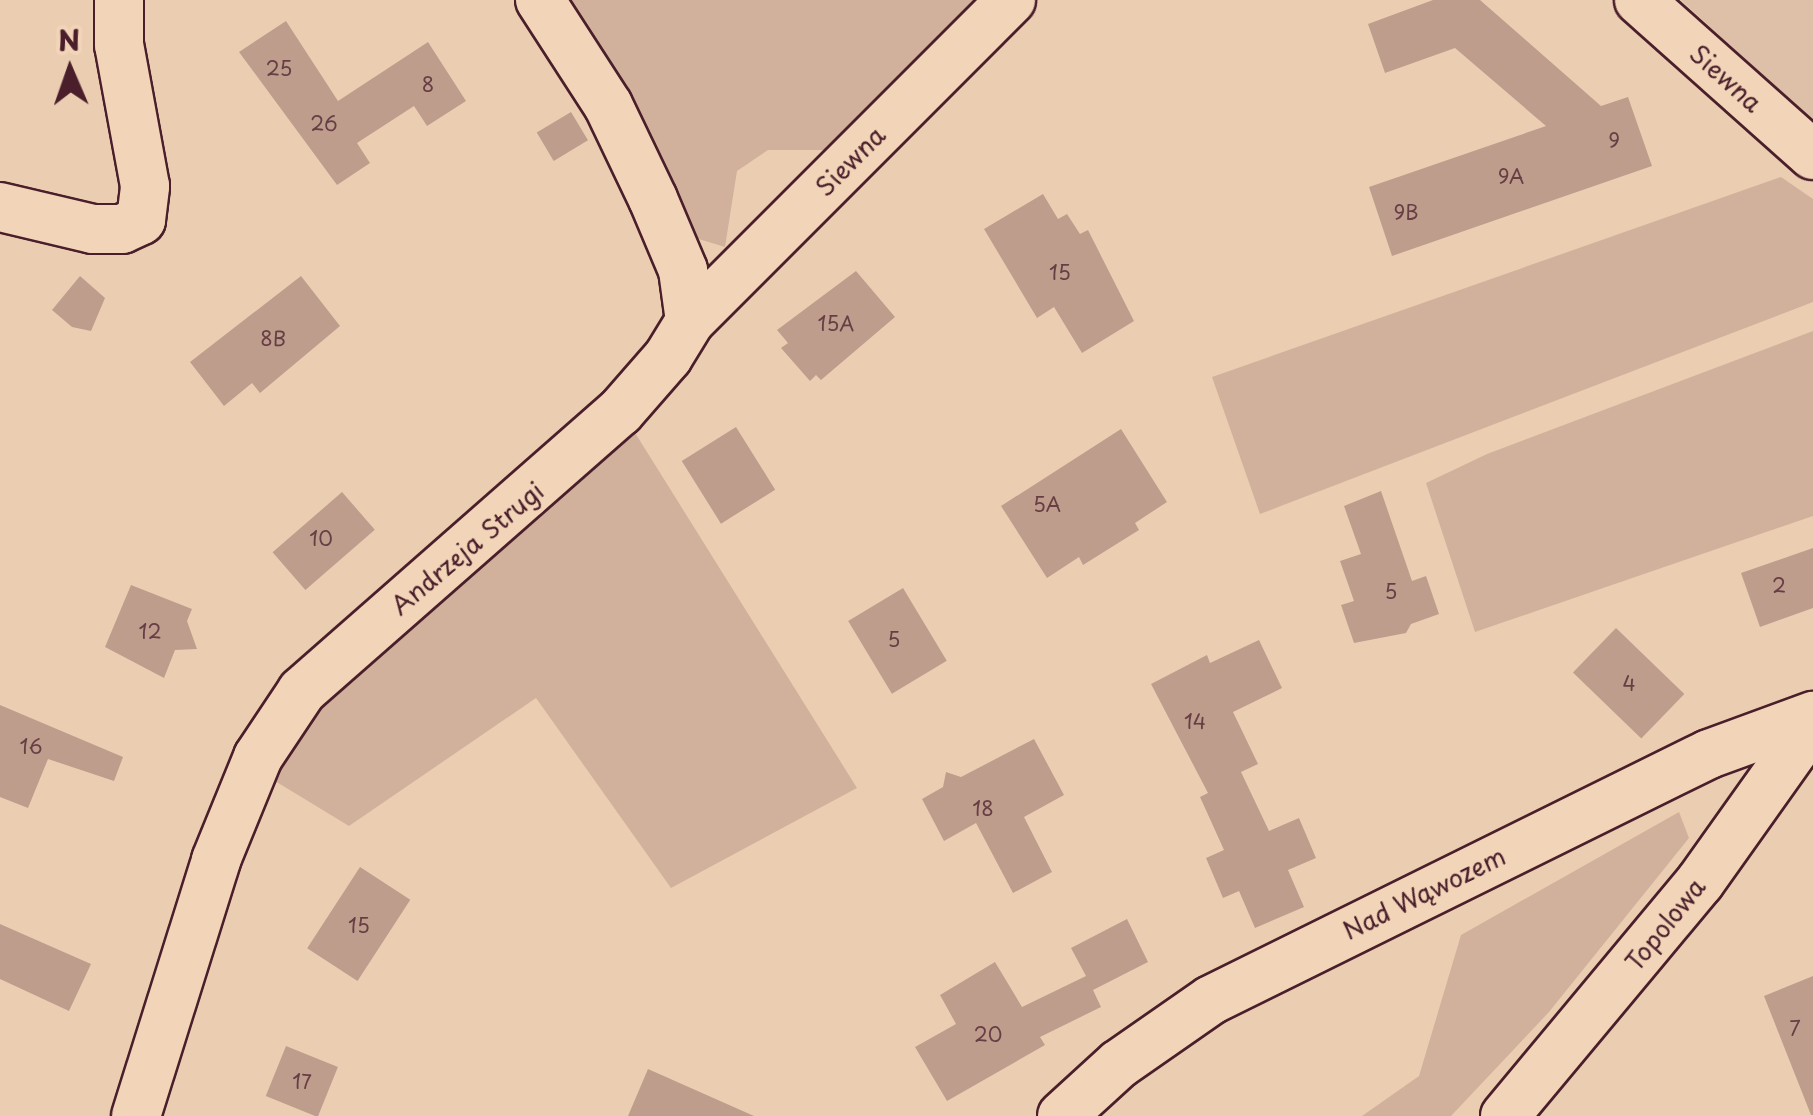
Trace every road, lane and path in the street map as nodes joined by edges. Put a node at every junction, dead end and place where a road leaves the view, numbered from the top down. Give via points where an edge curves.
1 (119, 0) edge
2 (540, 0) edge
3 (1011, 0) edge
4 (1639, 0) edge
5 (1813, 156) edge
6 (0, 206) edge
7 (690, 321) junction
8 (1813, 719) edge
9 (136, 1116) edge
10 (1062, 1116) edge
11 (1505, 1116) edge

1 - 6 street via 119,45 145,186 141,220 122,229 93,228
2 - 7 street via 608,105 653,199 683,270
3 - 7 street, Siewna
4 - 5 street, Siewna
7 - 9 street, Andrzeja Strugi via 620,412 302,691 258,757 216,860
8 - 10 street, Nad Wąwozem via 1709,754 1212,1000 1119,1064
8 - 11 street, Topolowa via 1700,882

